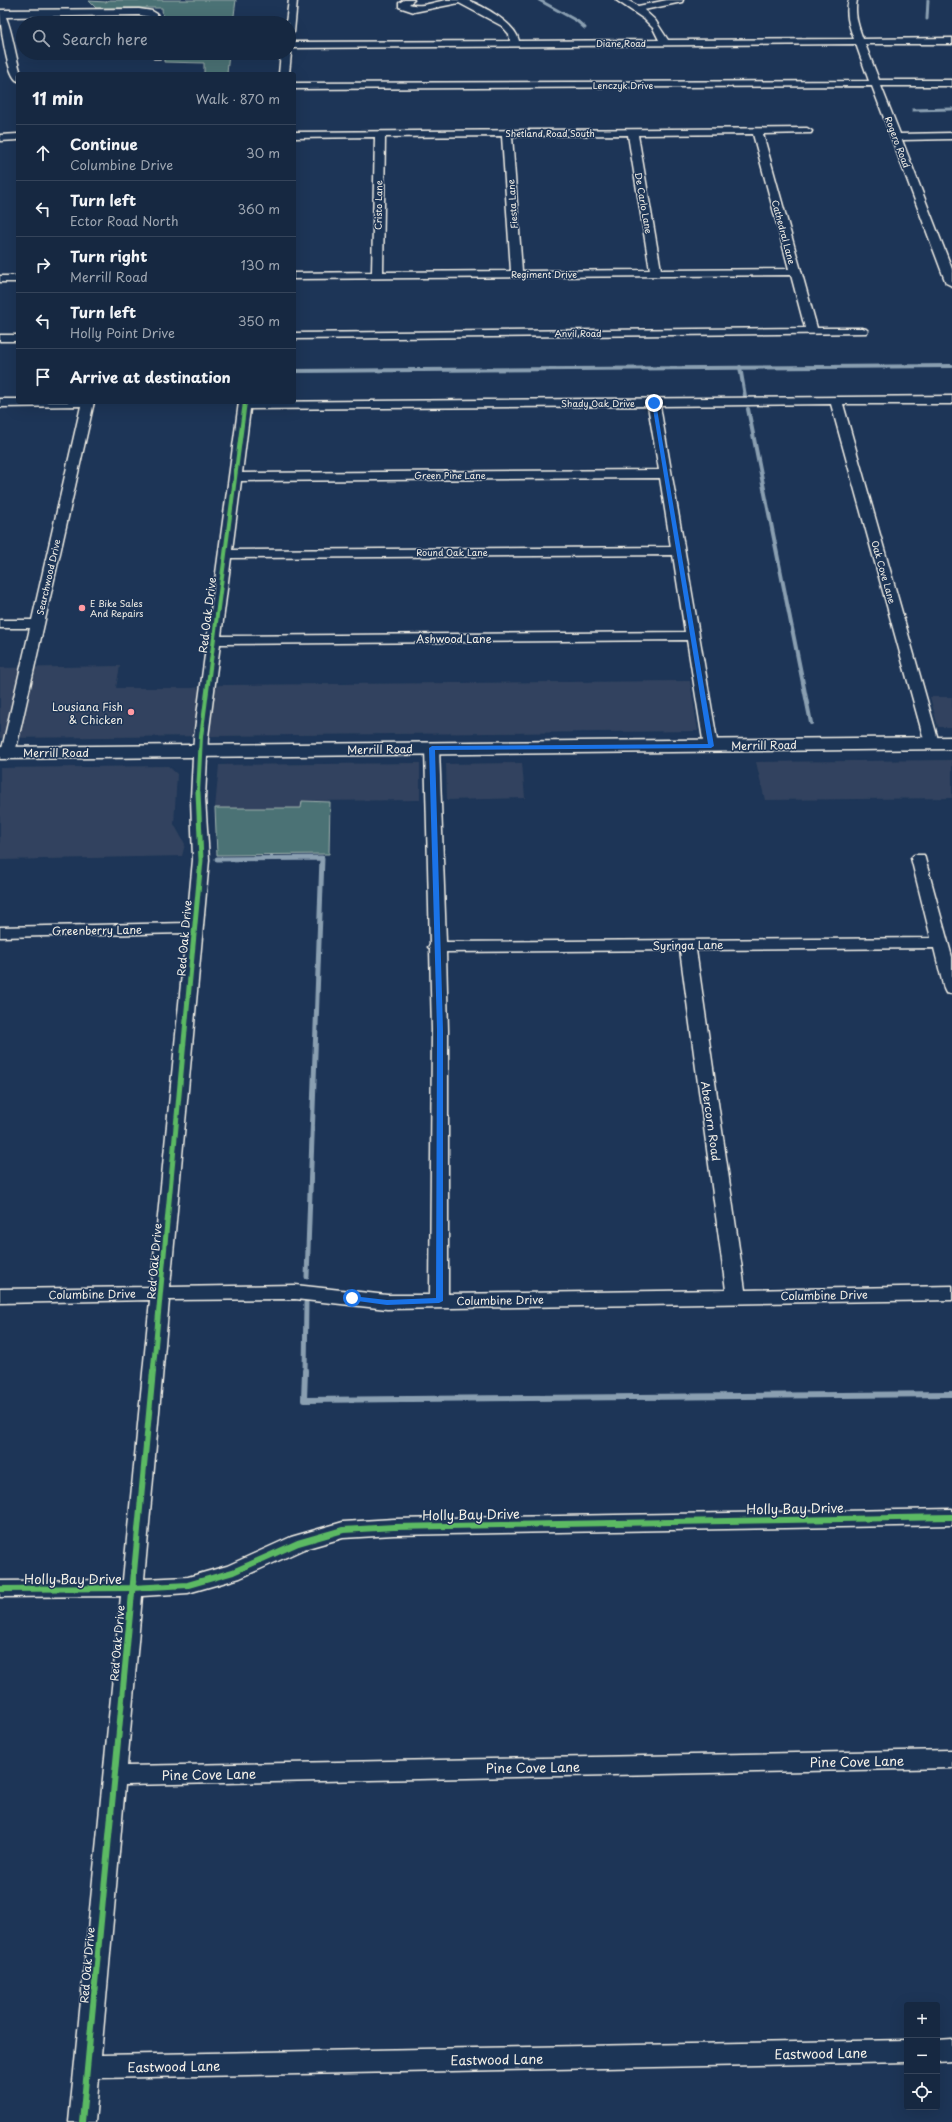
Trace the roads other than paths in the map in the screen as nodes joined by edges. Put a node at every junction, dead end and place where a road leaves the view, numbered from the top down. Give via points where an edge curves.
1 (293, 0) edge
2 (410, 0) edge
3 (460, 0) edge
4 (620, 0) edge
5 (679, 0) edge
6 (853, 0) edge
7 (637, 9) junction
8 (60, 16) edge
9 (154, 16) edge
10 (291, 16) edge
11 (16, 17) edge
12 (1, 18) edge
13 (859, 41) junction
14 (952, 41) edge
15 (515, 43) junction
16 (665, 43) junction
17 (296, 45) edge
18 (285, 60) edge
19 (16, 72) edge
20 (284, 72) edge
21 (875, 83) junction
22 (952, 83) edge
23 (296, 86) edge
24 (807, 131) dead end
25 (632, 132) junction
26 (757, 132) junction
27 (507, 133) junction
28 (380, 134) junction
29 (296, 135) edge
30 (952, 136) edge
31 (16, 137) edge
32 (896, 137) junction
33 (0, 138) edge
34 (795, 272) junction
35 (656, 273) junction
36 (517, 274) junction
37 (377, 275) junction
38 (296, 276) edge
39 (16, 278) edge
40 (0, 279) edge
41 (952, 283) edge
42 (812, 331) junction
43 (862, 331) dead end
44 (296, 336) edge
45 (0, 338) edge
46 (16, 338) edge
47 (952, 400) edge
48 (836, 401) junction
49 (0, 403) edge
50 (16, 403) edge
51 (654, 403) junction
52 (88, 404) edge
53 (245, 404) edge
54 (296, 404) edge
55 (665, 474) junction
56 (234, 477) junction
57 (680, 551) junction
58 (225, 554) junction
59 (0, 624) edge
60 (37, 624) junction
61 (694, 636) junction
62 (214, 640) junction
63 (932, 743) junction
64 (952, 743) edge
65 (711, 746) junction
66 (432, 748) junction
67 (200, 751) junction
68 (4, 753) edge
69 (919, 858) dead end
70 (195, 928) junction
71 (0, 932) edge
72 (940, 943) junction
73 (686, 946) junction
74 (436, 947) junction
75 (952, 989) edge
76 (161, 1293) junction
77 (952, 1293) edge
78 (0, 1296) edge
79 (736, 1296) junction
80 (439, 1301) junction
81 (952, 1517) edge
82 (132, 1588) junction
83 (0, 1589) edge
84 (952, 1759) edge
85 (114, 1776) junction
86 (940, 2050) edge
87 (952, 2050) edge
88 (904, 2051) edge
89 (88, 2067) junction
90 (82, 2122) edge

1 - 10 street
2 - 3 street via 402,5 414,9
3 - 15 street via 505,24 513,33
4 - 7 street
5 - 7 street
6 - 13 street, Rogero Road via 852,24
7 - 16 street via 651,19
8 - 9 street via 149,13
11 - 12 street
12 - 19 street via 8,34
13 - 14 street, Diane Road
13 - 16 street, Diane Road
13 - 21 street, Rogero Road
15 - 16 street, Diane Road
15 - 17 street, Diane Road
18 - 20 street
21 - 22 street, Lenczyk Drive
21 - 23 street, Lenczyk Drive
21 - 32 street, Rogero Road
24 - 26 street, Shetland Road South
25 - 26 street, Shetland Road South
25 - 27 street, Shetland Road South
25 - 35 street, De Carlo Lane
26 - 34 street, Cathedral Lane
27 - 28 street, Shetland Road South
27 - 36 street, Fiesta Lane
28 - 29 street, Shetland Road South
28 - 37 street, Cristo Lane
30 - 32 street
31 - 33 street
32 - 41 street, Rogero Road
34 - 35 street, Regiment Drive
34 - 42 street, Cathedral Lane
35 - 36 street, Regiment Drive
36 - 37 street, Regiment Drive
37 - 38 street, Regiment Drive
39 - 40 street
42 - 43 street, Anvil Road
42 - 44 street, Anvil Road
45 - 46 street
47 - 48 street, Shady Oak Drive
48 - 51 street, Shady Oak Drive
48 - 63 street, Oak Cove Lane
49 - 50 street
51 - 54 street, Shady Oak Drive
51 - 55 street
52 - 60 street, Searchwood Drive
53 - 56 street, Red Oak Drive
55 - 56 street, Green Pine Lane
55 - 57 street
56 - 58 street, Red Oak Drive
57 - 58 street, Round Oak Lane
57 - 61 street
58 - 62 street, Red Oak Drive
59 - 60 street
60 - 68 street, Searchwood Drive
61 - 62 street, Ashwood Lane
61 - 65 street
62 - 67 street, Red Oak Drive
63 - 64 main road, Merrill Road
63 - 65 main road, Merrill Road
65 - 66 main road, Merrill Road
66 - 67 main road, Merrill Road
66 - 74 street via 437,891
67 - 68 main road, Merrill Road
67 - 70 street, Red Oak Drive via 198,798 201,860
69 - 72 street
70 - 71 street, Greenberry Lane
70 - 76 street, Red Oak Drive
72 - 73 street, Syringa Lane
72 - 75 street
73 - 74 street, Syringa Lane
73 - 79 street, Abercorn Road
74 - 80 street via 440,1030
76 - 78 street, Columbine Drive
76 - 80 street, Columbine Drive via 295,1292 387,1302
76 - 82 street, Red Oak Drive
77 - 79 street, Columbine Drive
79 - 80 street, Columbine Drive
81 - 82 street, Holly Bay Drive via 402,1526 343,1530 298,1543 233,1572 188,1585
82 - 83 street, Holly Bay Drive
82 - 85 street, Red Oak Drive
84 - 85 street, Pine Cove Lane
85 - 89 street, Red Oak Drive
86 - 87 street
88 - 89 street, Eastwood Lane
89 - 90 street, Red Oak Drive

